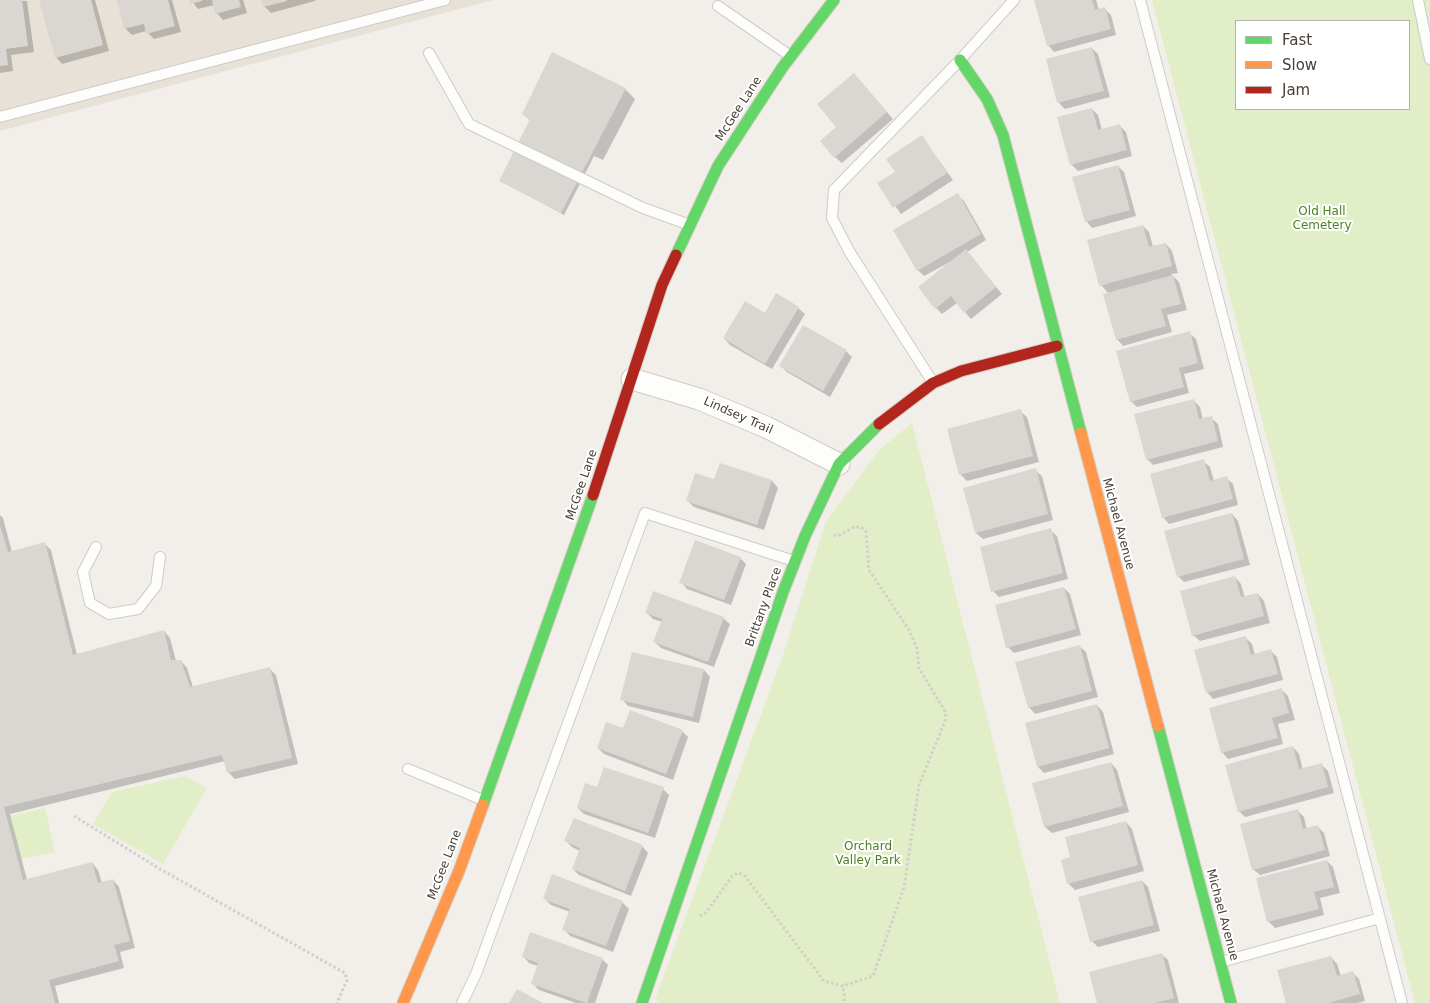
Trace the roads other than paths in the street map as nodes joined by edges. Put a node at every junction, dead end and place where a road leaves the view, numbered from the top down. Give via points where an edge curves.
1 (445, 0) edge
2 (834, 0) edge
3 (1014, 0) edge
4 (1140, 0) edge
5 (1418, 0) edge
6 (718, 6) dead end
7 (429, 54) dead end
8 (791, 56) junction
9 (1430, 59) edge
10 (960, 60) junction
11 (0, 117) edge
12 (690, 225) junction
13 (1057, 346) junction
14 (632, 378) junction
15 (934, 383) junction
16 (839, 464) junction
17 (96, 547) dead end
18 (160, 557) dead end
19 (795, 562) junction
20 (408, 769) dead end
21 (484, 801) junction
22 (1380, 918) junction
23 (1220, 962) junction
24 (403, 1003) edge
25 (462, 1003) edge
26 (642, 1003) edge
27 (1231, 1003) edge
28 (1402, 1003) edge

1 - 11 lane
2 - 8 street, McGee Lane
3 - 10 lane
4 - 22 lane
5 - 9 lane
6 - 8 lane
7 - 12 lane via 470,124 644,208
8 - 12 street, McGee Lane via 718,166
10 - 13 street, Michael Avenue via 987,99 1002,135
10 - 15 lane via 834,190 832,203 832,218 849,251
12 - 14 street, McGee Lane via 662,285
13 - 15 street, Brittany Place via 962,371
13 - 23 street, Michael Avenue
14 - 16 street, Lindsey Trail via 699,399 766,427
14 - 21 street, McGee Lane via 588,512
15 - 16 street, Brittany Place via 876,427
16 - 19 street, Brittany Place
17 - 18 lane via 83,572 90,603 109,614 138,609 156,586
19 - 25 lane via 645,513 476,974
19 - 26 street, Brittany Place
20 - 21 lane
21 - 24 street, McGee Lane via 456,880
22 - 23 lane
22 - 28 lane
23 - 27 street, Michael Avenue

